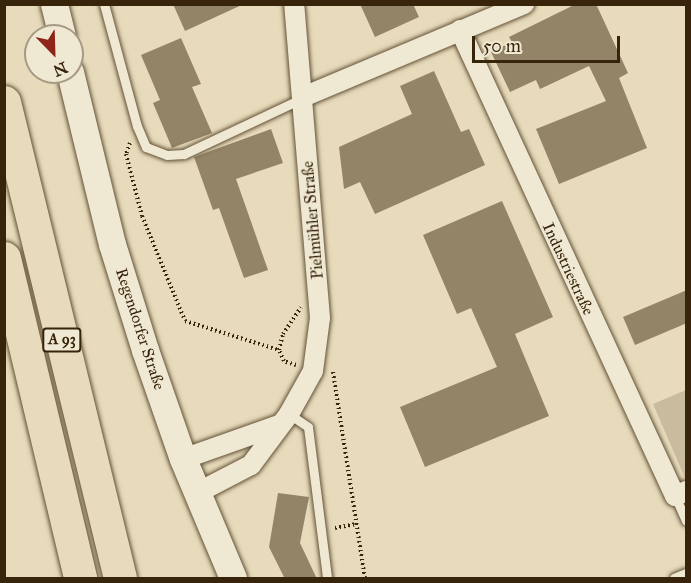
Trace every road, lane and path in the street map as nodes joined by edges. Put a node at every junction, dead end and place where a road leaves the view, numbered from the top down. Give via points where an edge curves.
1 (54, 4) edge
2 (104, 4) edge
3 (294, 4) edge
4 (524, 4) edge
5 (59, 24) edge
6 (460, 30) junction
7 (73, 84) edge
8 (303, 97) junction
9 (4, 102) edge
10 (136, 126) junction
11 (4, 258) edge
12 (279, 350) dead end
13 (334, 381) dead end
14 (284, 420) junction
15 (183, 459) junction
16 (196, 493) junction
17 (681, 493) edge
18 (687, 521) edge
19 (687, 573) edge
20 (80, 579) edge
21 (120, 579) edge
22 (233, 579) edge
23 (327, 579) edge
24 (365, 579) edge
25 (674, 579) edge

1 - 5 street
2 - 10 lane
3 - 8 street, Pielmühler Straße
4 - 6 street
6 - 8 street
6 - 17 street, Industriestraße
7 - 15 street, Regendorfer Straße via 112,244
8 - 10 lane via 184,154 167,155 146,147
8 - 14 street, Pielmühler Straße via 320,318 313,371
9 - 21 highway, A 93
10 - 12 path via 126,154 142,216 185,321
11 - 20 highway, A 93
13 - 24 path
14 - 15 street
14 - 16 street, Pielmühler Straße via 251,465
14 - 23 lane via 308,427
15 - 16 street, Regendorfer Straße
16 - 22 street, Regendorfer Straße
17 - 18 lane
19 - 25 lane

